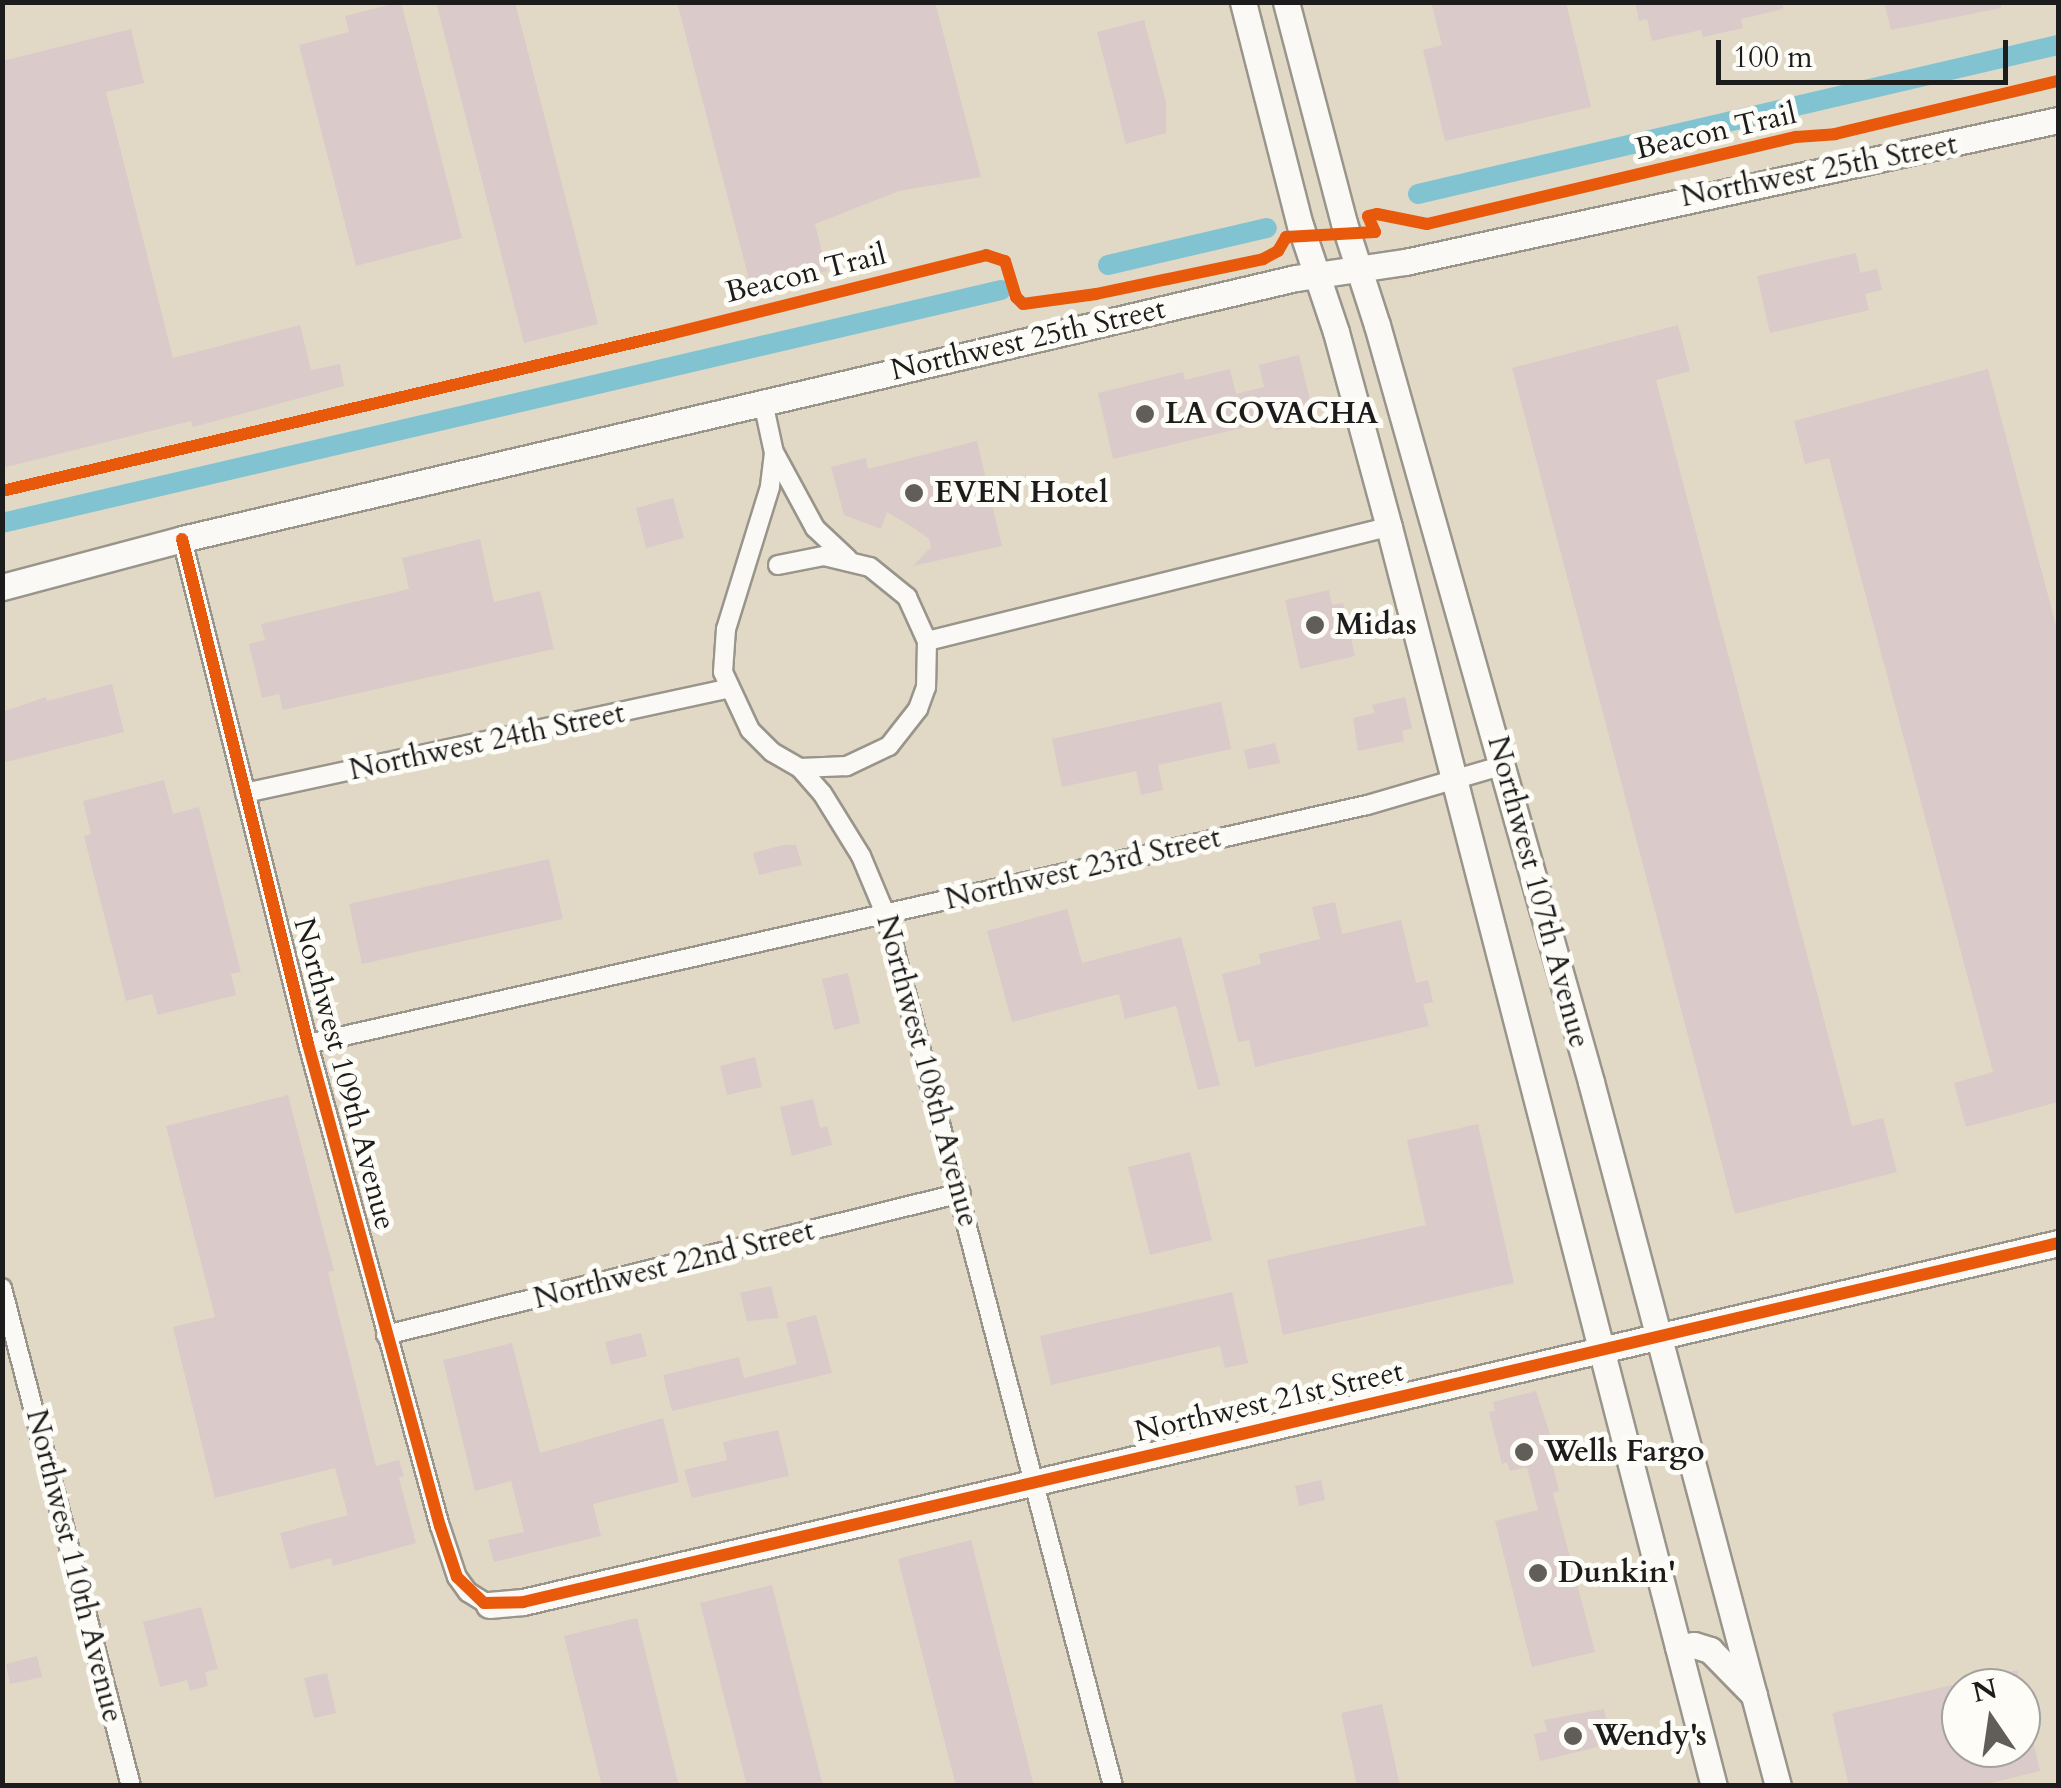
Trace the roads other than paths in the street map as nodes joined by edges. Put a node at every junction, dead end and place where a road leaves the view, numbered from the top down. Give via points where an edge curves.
1 (1243, 2) edge
2 (1286, 2) edge
3 (2058, 120) edge
4 (1359, 270) junction
5 (1318, 275) junction
6 (763, 402) junction
7 (774, 454) junction
8 (1389, 528) junction
9 (182, 539) junction
10 (848, 559) junction
11 (778, 565) dead end
12 (2, 588) edge
13 (926, 640) junction
14 (728, 689) junction
15 (1504, 764) junction
16 (800, 768) junction
17 (1454, 780) junction
18 (245, 794) junction
19 (885, 913) junction
20 (308, 1044) junction
21 (960, 1193) junction
22 (2058, 1243) edge
23 (2, 1288) edge
24 (386, 1336) junction
25 (1660, 1336) junction
26 (1602, 1350) junction
27 (1035, 1482) junction
28 (490, 1605) joint
29 (1678, 1647) junction
30 (1754, 1696) junction
31 (131, 1786) edge
32 (1113, 1786) edge
33 (1714, 1786) edge
34 (1778, 1786) edge

1 - 5 main road, Northwest 107th Avenue
2 - 4 main road, Northwest 107th Avenue
3 - 4 main road, Northwest 25th Street
4 - 5 main road, Northwest 25th Street
4 - 15 main road, Northwest 107th Avenue
5 - 6 main road, Northwest 25th Street
5 - 8 main road, Northwest 107th Avenue
6 - 7 street, Northwest 108th Avenue
6 - 9 main road, Northwest 25th Street
7 - 10 street via 815,528
7 - 14 street, Northwest 108th Avenue via 762,523 722,650
8 - 13 street
8 - 17 main road, Northwest 107th Avenue
9 - 12 main road, Northwest 25th Street
9 - 18 street, Northwest 109th Avenue
10 - 11 street via 824,556
10 - 13 street via 890,580 919,618
13 - 16 street via 927,675 918,709 889,746 847,766
14 - 16 street, Northwest 108th Avenue via 750,730
14 - 18 street, Northwest 24th Street
15 - 17 street, Northwest 23rd Street
15 - 25 main road, Northwest 107th Avenue
16 - 19 street, Northwest 108th Avenue via 840,819
17 - 19 street, Northwest 23rd Street
17 - 26 main road, Northwest 107th Avenue
18 - 20 street, Northwest 109th Avenue
19 - 20 street, Northwest 23rd Street
19 - 21 street, Northwest 108th Avenue
20 - 24 street, Northwest 109th Avenue
21 - 24 street, Northwest 22nd Street
21 - 27 street, Northwest 108th Avenue
22 - 25 main road, Northwest 21st Street
23 - 31 street, Northwest 110th Avenue
24 - 28 street, Northwest 109th Avenue via 452,1566 468,1592
25 - 26 main road, Northwest 21st Street
25 - 30 main road, Northwest 107th Avenue
26 - 27 main road, Northwest 21st Street
26 - 29 main road, Northwest 107th Avenue
27 - 28 main road, Northwest 21st Street
27 - 32 street, Northwest 108th Avenue
29 - 30 main road via 1710,1650
29 - 33 main road, Northwest 107th Avenue
30 - 34 main road, Northwest 107th Avenue

